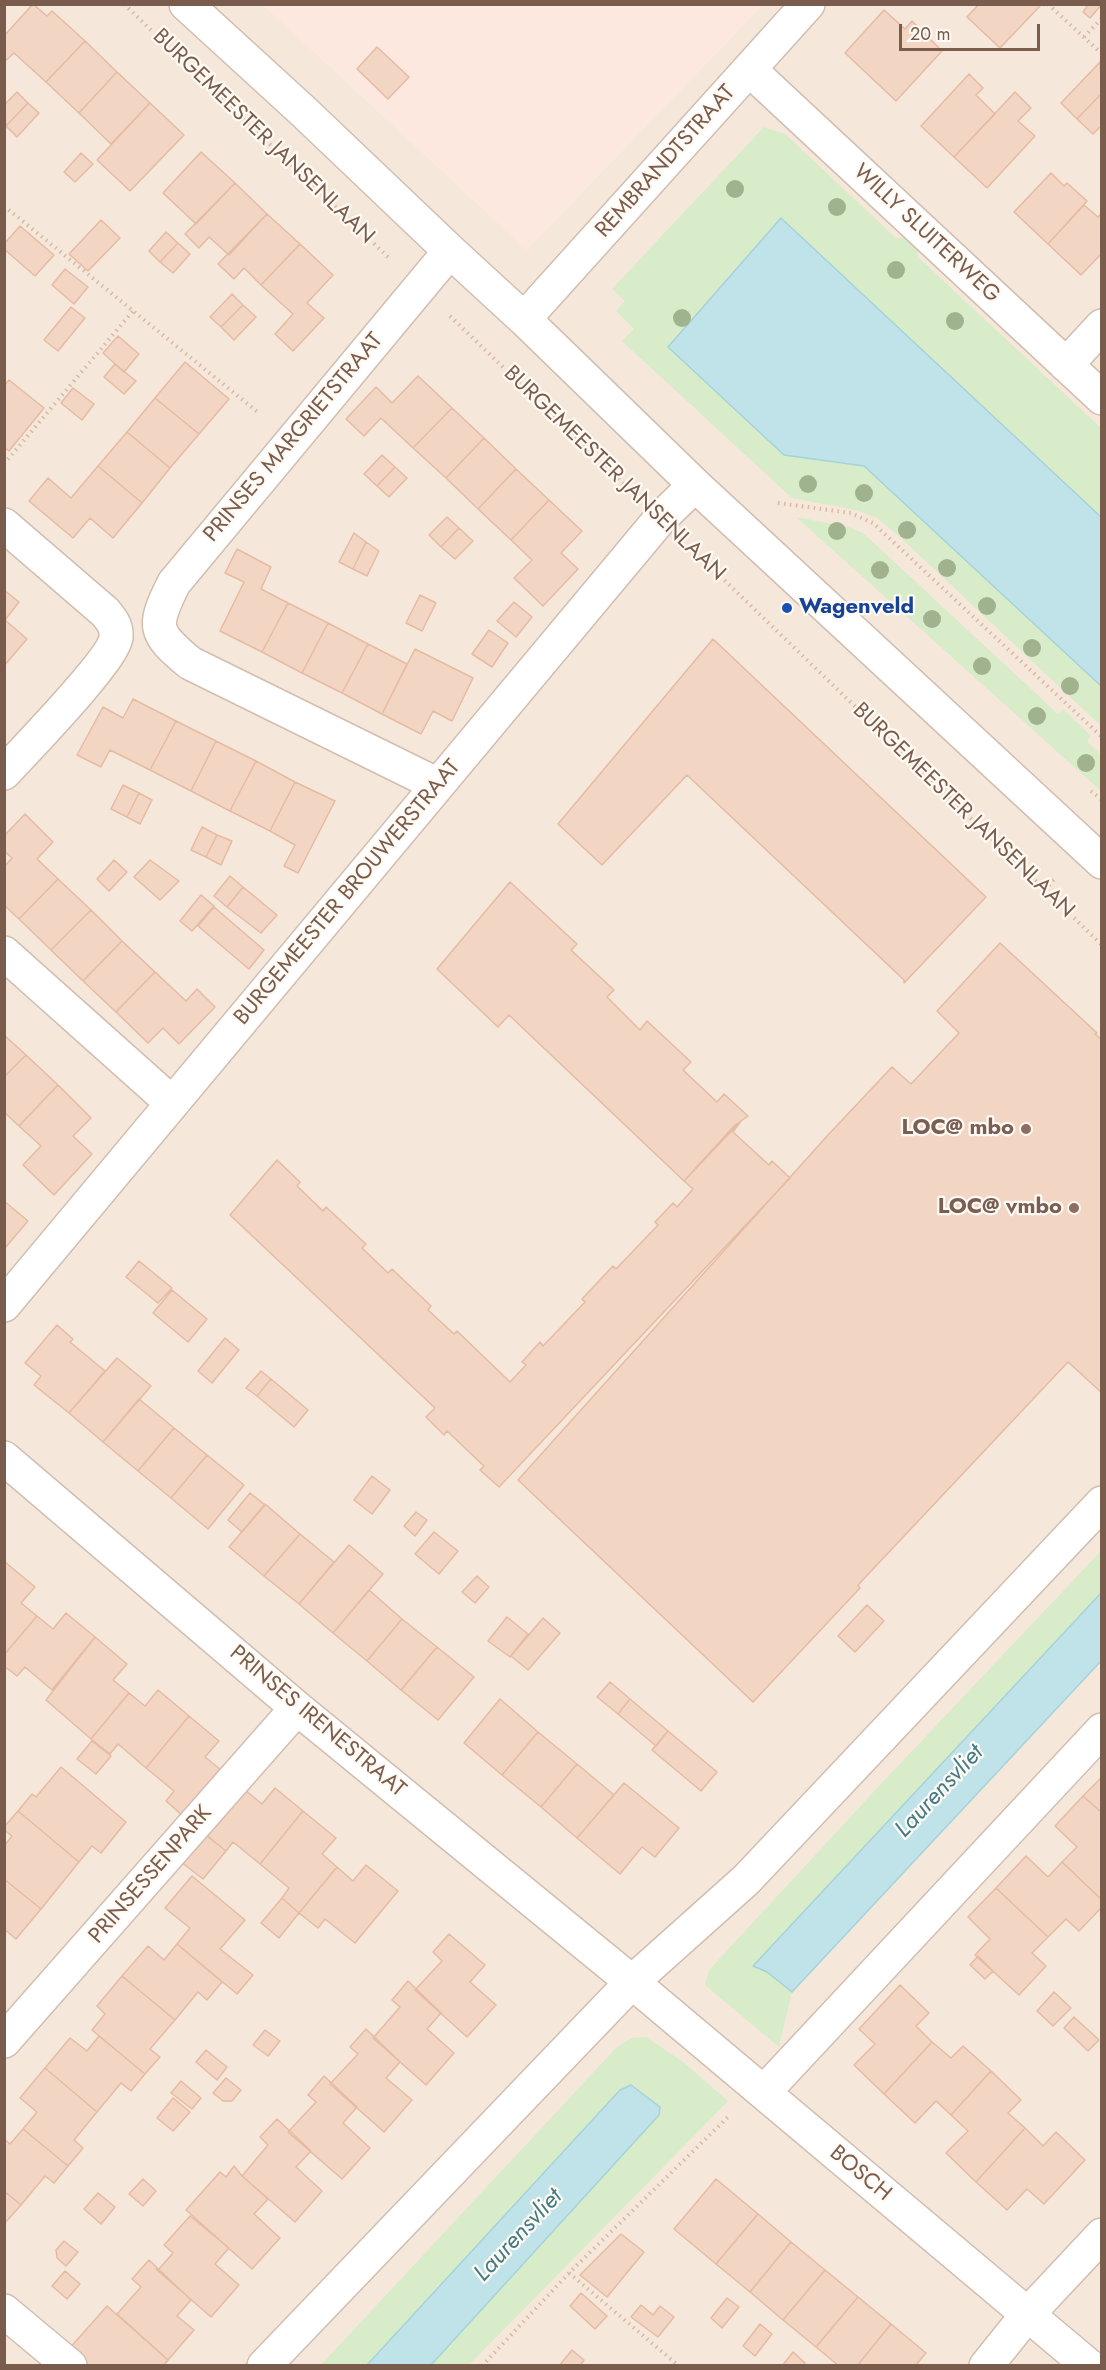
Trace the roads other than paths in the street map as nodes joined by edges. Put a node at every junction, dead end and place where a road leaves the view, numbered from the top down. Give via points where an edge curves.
1 (808, 4) edge
2 (206, 11) edge
3 (750, 70) junction
4 (450, 251) junction
5 (524, 320) junction
6 (1101, 326) edge
7 (1066, 365) junction
8 (1101, 398) edge
9 (695, 485) junction
10 (4, 525) edge
11 (4, 773) edge
12 (438, 785) junction
13 (1101, 862) edge
14 (4, 953) edge
15 (172, 1103) junction
16 (4, 1305) edge
17 (4, 1458) edge
18 (1101, 1503) edge
19 (297, 1708) junction
20 (1101, 1730) edge
21 (632, 1982) junction
22 (4, 2041) edge
23 (760, 2089) junction
24 (1101, 2235) edge
25 (1028, 2315) junction
26 (10, 2316) edge
27 (70, 2366) edge
28 (264, 2366) edge
29 (986, 2366) edge
30 (1089, 2366) edge

1 - 3 street, REMBRANDTSTRAAT
2 - 4 street, BURGEMEESTER JANSENLAAN via 304,112
3 - 5 street, REMBRANDTSTRAAT
3 - 7 street, WILLY SLUITERWEG
4 - 5 street, BURGEMEESTER JANSENLAAN
4 - 12 street, PRINSES MARGRIETSTRAAT via 174,583 159,619 160,634 190,663
5 - 9 street, BURGEMEESTER JANSENLAAN
6 - 7 street
7 - 8 street, WILLY SLUITERWEG
9 - 12 street, BURGEMEESTER BROUWERSTRAAT via 660,519
9 - 13 street, BURGEMEESTER JANSENLAAN
10 - 11 street via 105,612 114,624 116,637 104,661
12 - 15 street, BURGEMEESTER BROUWERSTRAAT
14 - 15 street
15 - 16 street, BURGEMEESTER BROUWERSTRAAT
17 - 19 street, PRINSES IRENESTRAAT
18 - 21 street via 746,1880
19 - 21 street, PRINSES IRENESTRAAT
19 - 22 street, PRINSESSENPARK
20 - 23 street
21 - 23 street, BOSCH
21 - 28 street
23 - 25 street, BOSCH
24 - 25 street
25 - 29 street
25 - 30 street, BOSCH
26 - 27 street

